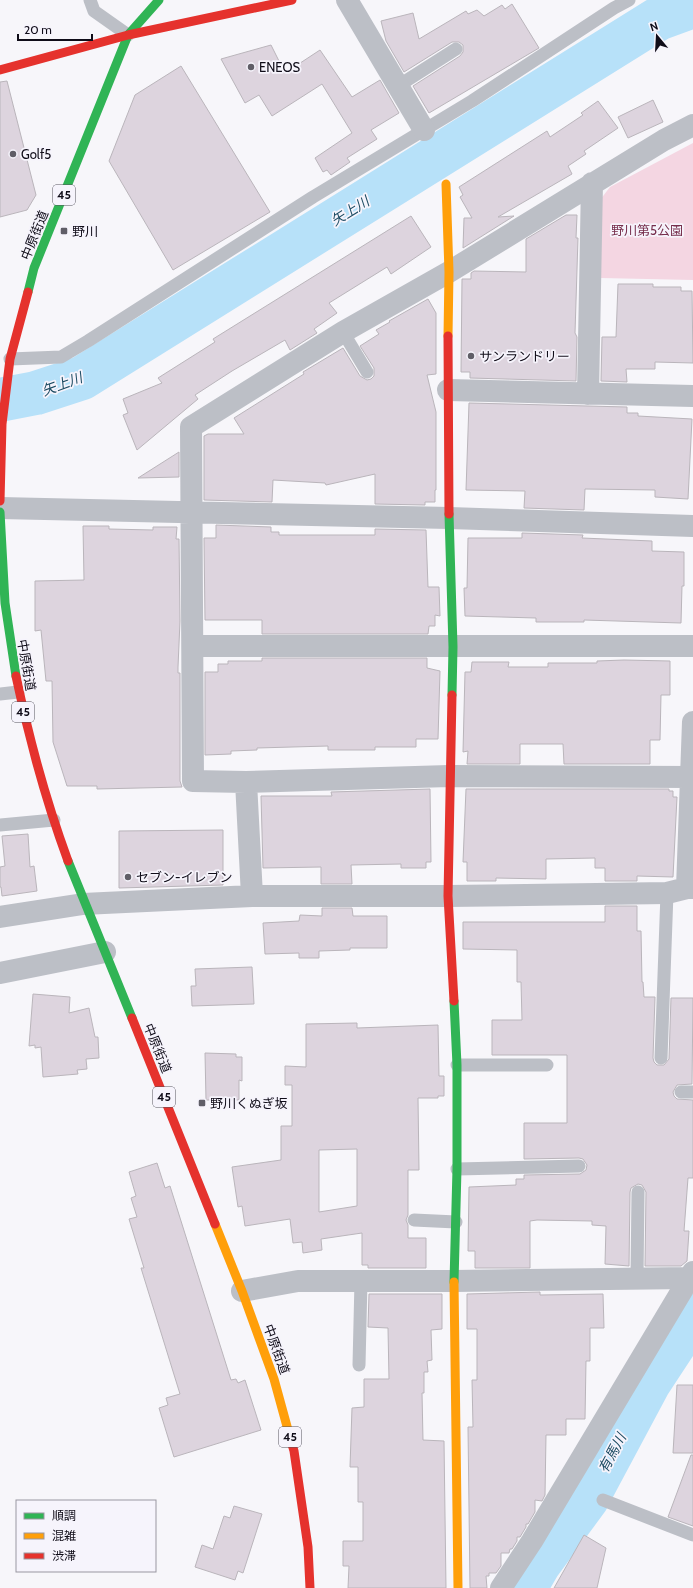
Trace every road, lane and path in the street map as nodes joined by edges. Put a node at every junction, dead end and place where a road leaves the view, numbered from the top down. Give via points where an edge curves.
1 (90, 0) edge
2 (159, 0) edge
3 (292, 0) edge
4 (347, 0) edge
5 (629, 0) edge
6 (128, 35) junction
7 (456, 49) dead end
8 (0, 70) edge
9 (398, 86) junction
10 (693, 125) edge
11 (424, 130) junction
12 (592, 183) junction
13 (446, 184) dead end
14 (449, 272) junction
15 (343, 332) junction
16 (5, 360) edge
17 (367, 372) dead end
18 (448, 390) junction
19 (588, 394) junction
20 (693, 396) edge
21 (1, 424) edge
22 (0, 501) edge
23 (0, 508) edge
24 (0, 512) edge
25 (190, 512) junction
26 (449, 518) junction
27 (693, 526) edge
28 (193, 646) junction
29 (693, 646) edge
30 (453, 647) junction
31 (18, 692) junction
32 (0, 694) edge
33 (693, 722) edge
34 (448, 776) junction
35 (691, 777) junction
36 (246, 782) junction
37 (54, 820) junction
38 (0, 825) edge
39 (682, 890) edge
40 (252, 896) junction
41 (448, 896) junction
42 (83, 904) junction
43 (0, 917) edge
44 (105, 952) junction
45 (0, 973) edge
46 (661, 1058) dead end
47 (457, 1065) junction
48 (547, 1065) dead end
49 (579, 1166) dead end
50 (457, 1169) junction
51 (638, 1192) dead end
52 (414, 1220) dead end
53 (456, 1222) junction
54 (692, 1276) edge
55 (637, 1278) junction
56 (361, 1281) junction
57 (454, 1281) junction
58 (242, 1291) junction
59 (359, 1365) dead end
60 (603, 1500) dead end
61 (693, 1535) edge
62 (310, 1588) edge
63 (458, 1588) edge
64 (500, 1588) edge

1 - 6 lane via 94,11
2 - 6 main road, 中原街道 / 45
3 - 6 main road
4 - 9 street
5 - 11 lane
6 - 8 main road
6 - 16 main road, 中原街道 / 45 via 34,268
7 - 9 lane
9 - 11 street
10 - 12 street
11 - 16 lane via 313,197 61,357
12 - 14 street
12 - 19 street
13 - 14 main road
14 - 15 street
14 - 18 main road
15 - 17 lane
15 - 25 street via 191,427
16 - 21 main road, 中原街道 / 45
18 - 19 street
18 - 26 main road
19 - 20 street
21 - 22 main road, 中原街道 / 45
23 - 25 street
24 - 31 main road, 中原街道 / 45 via 8,632
25 - 26 street
25 - 28 street
26 - 27 street
26 - 30 main road
28 - 30 street
28 - 36 street via 193,781
29 - 30 street
30 - 34 main road
31 - 32 lane
31 - 37 main road, 中原街道 / 45
33 - 35 street
34 - 35 street
34 - 36 street
34 - 41 main road
35 - 39 street
36 - 40 street
37 - 38 lane
37 - 42 main road, 中原街道 / 45
39 - 41 street
39 - 46 lane
40 - 41 street
40 - 42 street
41 - 47 main road
42 - 43 street
42 - 44 main road, 中原街道 / 45
44 - 45 street
44 - 58 main road, 中原街道 / 45
47 - 48 lane
47 - 50 main road
49 - 50 lane
50 - 53 main road
51 - 55 lane
52 - 53 lane
53 - 57 main road
54 - 55 street
54 - 64 street via 536,1534
55 - 57 street
56 - 57 street
56 - 58 street via 298,1281
56 - 59 lane
57 - 63 main road
58 - 62 main road, 中原街道 / 45 via 274,1379 294,1451 308,1547
60 - 61 lane

